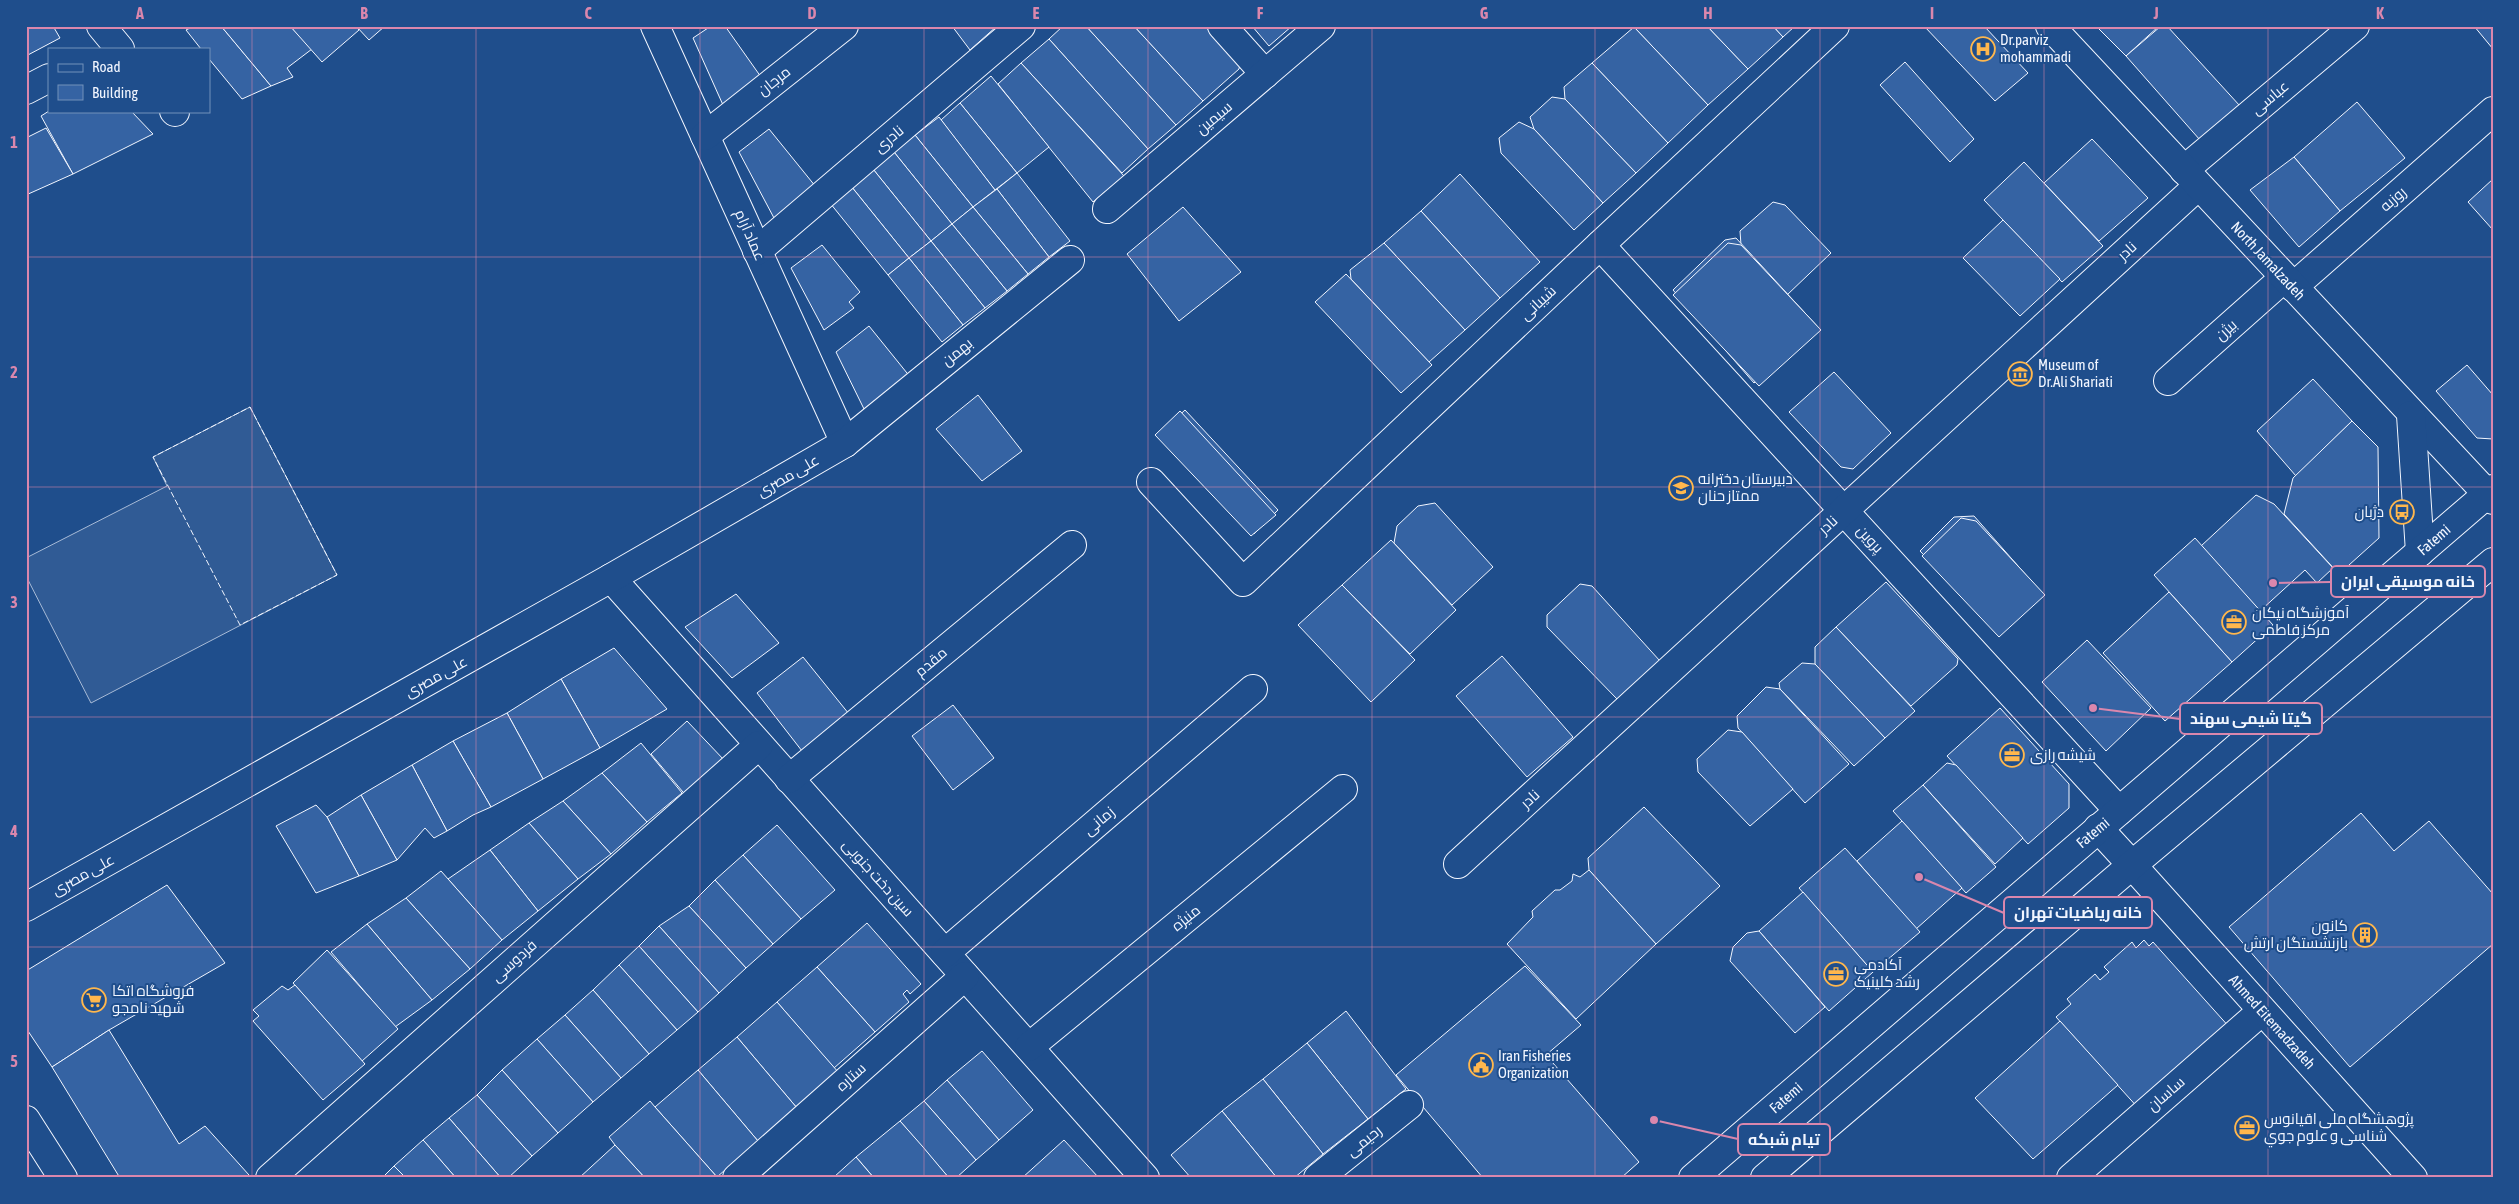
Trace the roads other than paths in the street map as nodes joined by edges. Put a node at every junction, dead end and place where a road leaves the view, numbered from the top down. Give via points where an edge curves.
1 (655, 26) edge
2 (844, 26) edge
3 (1021, 26) edge
4 (1222, 26) edge
5 (1321, 26) edge
6 (1835, 26) edge
7 (2050, 26) edge
8 (2355, 26) edge
9 (1265, 74) junction
10 (48, 79) edge
11 (26, 90) edge
12 (2493, 111) edge
13 (705, 136) junction
14 (2191, 178) junction
15 (1107, 209) dead end
16 (1600, 245) junction
17 (757, 251) junction
18 (1070, 260) dead end
19 (2289, 282) junction
20 (2168, 382) dead end
21 (2411, 414) junction
22 (845, 443) junction
23 (1152, 482) dead end
24 (2491, 495) edge
25 (1844, 511) junction
26 (1072, 545) dead end
27 (2420, 552) junction
28 (2493, 562) edge
29 (611, 578) junction
30 (1253, 689) dead end
31 (759, 745) junction
32 (789, 779) junction
33 (1343, 789) dead end
34 (2119, 811) junction
35 (2098, 828) junction
36 (1458, 864) dead end
37 (2132, 865) junction
38 (26, 907) edge
39 (944, 953) junction
40 (965, 976) junction
41 (2262, 1011) junction
42 (1029, 1048) junction
43 (1409, 1105) dead end
44 (26, 1120) edge
45 (63, 1178) edge
46 (270, 1178) edge
47 (737, 1178) edge
48 (1145, 1178) edge
49 (1318, 1178) edge
50 (1693, 1178) edge
51 (1765, 1178) edge
52 (2071, 1178) edge
53 (2413, 1178) edge

1 - 13 street, عماد آرام
2 - 13 street, مرجان
3 - 17 street, نادری
4 - 9 street
5 - 9 street, سیمین
6 - 16 street, شیبانی
7 - 14 street, North Jamalzadeh
8 - 14 street, عباسی
9 - 15 street, سیمین
10 - 11 street
12 - 19 street, روزبه
13 - 17 street, عماد آرام
14 - 19 street, North Jamalzadeh
14 - 25 street, نادر
16 - 23 street, شیبانی via 1243,582
16 - 25 street, پروین
17 - 22 street, عماد آرام
18 - 22 street, بهمن
19 - 20 street, بیژن
19 - 21 street, North Jamalzadeh
21 - 24 street, North Jamalzadeh
21 - 27 street
22 - 29 street, علی مصری
24 - 27 street, Fatemi
25 - 34 street, پروین
25 - 36 street, نادر
26 - 32 street, مقدم
27 - 34 street, Fatemi
28 - 37 street
29 - 31 street, سین دخت جنوبی
29 - 38 street, علی مصری
30 - 39 street, زمانی
31 - 32 street, سین دخت جنوبی
31 - 46 street, فردوسی
32 - 39 street, سین دخت جنوبی
33 - 42 street, منیژه
34 - 35 street, Fatemi
35 - 37 street, Ahmed Eitemadzadeh
35 - 50 street, Fatemi
37 - 41 street, Ahmed Eitemadzadeh
37 - 51 street
39 - 40 street, سین دخت جنوبی
40 - 42 street, سین دخت جنوبی
40 - 47 street, ستاره
41 - 52 street, ساسان
41 - 53 street, Ahmed Eitemadzadeh
42 - 48 street, سین دخت جنوبی
43 - 49 street, رحیمی
44 - 45 street

